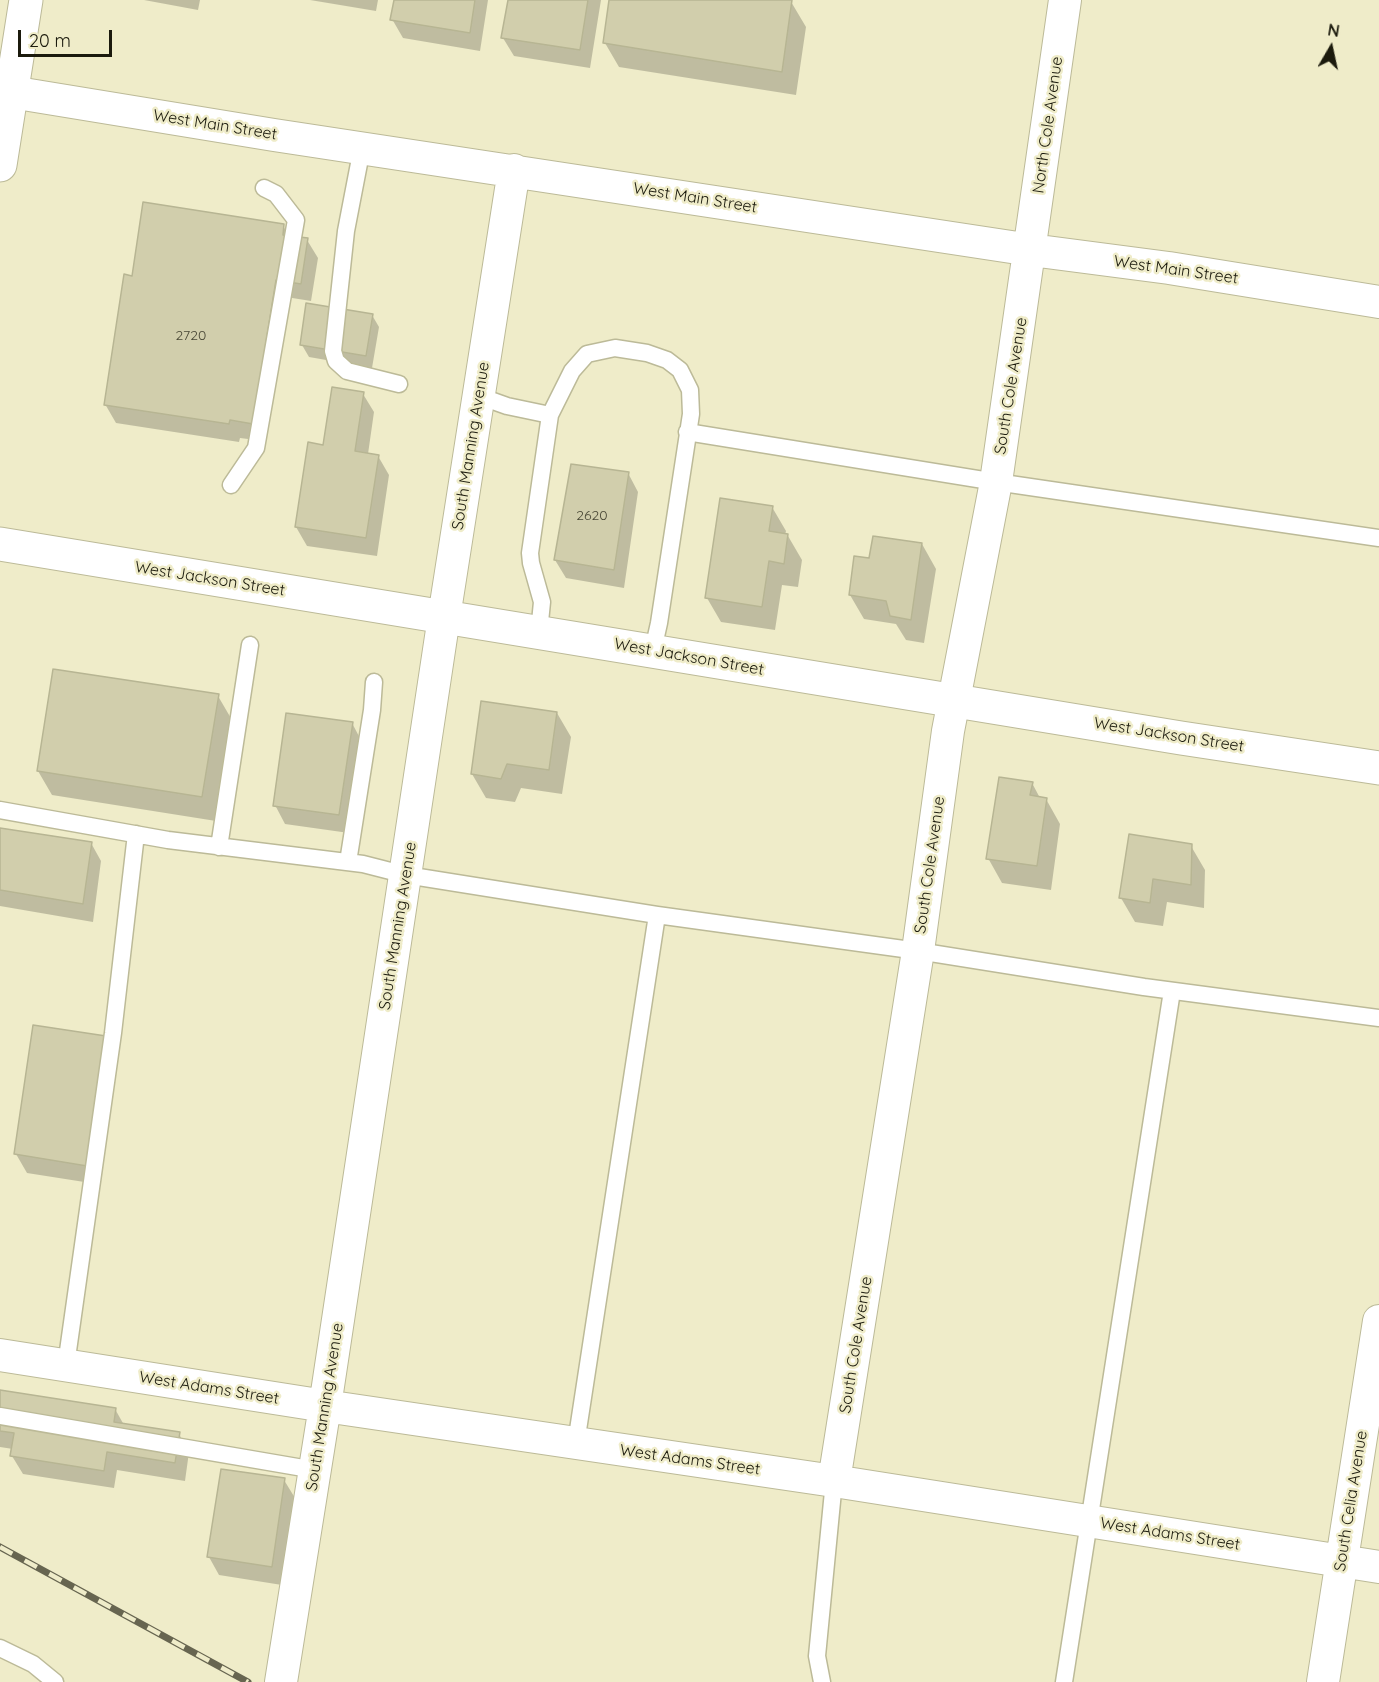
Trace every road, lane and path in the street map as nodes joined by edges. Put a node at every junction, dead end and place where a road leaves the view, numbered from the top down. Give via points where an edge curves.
1 (26, 0) edge
2 (1065, 0) edge
3 (11, 92) junction
4 (362, 148) junction
5 (0, 165) edge
6 (514, 170) junction
7 (264, 188) dead end
8 (1031, 250) junction
9 (1379, 302) edge
10 (399, 384) dead end
11 (479, 396) junction
12 (549, 415) junction
13 (687, 432) junction
14 (996, 482) junction
15 (231, 485) dead end
16 (1379, 538) edge
17 (0, 544) edge
18 (444, 617) junction
19 (539, 632) junction
20 (250, 645) dead end
21 (652, 650) junction
22 (374, 682) dead end
23 (954, 700) junction
24 (1379, 768) edge
25 (0, 810) edge
26 (136, 834) junction
27 (219, 847) junction
28 (348, 862) junction
29 (406, 875) junction
30 (657, 915) junction
31 (918, 951) junction
32 (1172, 991) junction
33 (1379, 1018) edge
34 (1379, 1321) edge
35 (0, 1355) edge
36 (66, 1365) junction
37 (325, 1406) junction
38 (0, 1416) edge
39 (576, 1443) junction
40 (315, 1470) junction
41 (834, 1481) junction
42 (1090, 1522) junction
43 (1342, 1561) junction
44 (1379, 1567) edge
45 (0, 1648) edge
46 (55, 1682) edge
47 (281, 1682) edge
48 (822, 1682) edge
49 (1064, 1682) edge
50 (1323, 1682) edge

1 - 3 main road
2 - 8 street, North Cole Avenue
3 - 4 street, West Main Street
3 - 5 main road
4 - 6 street, West Main Street
4 - 10 lane via 346,231 333,351 336,361 347,371
6 - 8 street, West Main Street
6 - 11 street, South Manning Avenue
7 - 15 lane via 276,194 296,220 256,448
8 - 9 street, West Main Street via 1168,267
8 - 14 street, South Cole Avenue
11 - 12 lane
11 - 18 street, South Manning Avenue
12 - 13 lane via 572,371 587,354 615,348 647,353 680,370 690,390
12 - 19 lane via 530,553 542,602
13 - 14 lane
13 - 21 lane
14 - 16 lane
14 - 23 street, South Cole Avenue
17 - 18 main road, West Jackson Street
18 - 19 main road, West Jackson Street
18 - 29 street, South Manning Avenue
19 - 21 main road, West Jackson Street
20 - 27 lane
21 - 23 main road, West Jackson Street
22 - 28 lane
23 - 24 main road, West Jackson Street
23 - 31 street, South Cole Avenue
25 - 26 lane
26 - 27 lane
26 - 36 lane via 113,1033
27 - 28 lane
28 - 29 lane
29 - 30 lane
29 - 37 street, South Manning Avenue
30 - 31 lane
30 - 39 lane
31 - 32 lane
31 - 41 street, South Cole Avenue
32 - 33 lane
32 - 42 lane
34 - 43 street, South Celia Avenue
35 - 36 street, West Adams Street
36 - 37 street, West Adams Street
37 - 39 street, West Adams Street
37 - 40 street, South Manning Avenue
38 - 40 lane
39 - 41 street, West Adams Street
40 - 47 street, South Manning Avenue
41 - 42 street, West Adams Street
41 - 48 lane via 817,1656
42 - 43 street, West Adams Street
42 - 49 lane
43 - 44 street, West Adams Street
43 - 50 street, South Celia Avenue
45 - 46 lane via 33,1664

